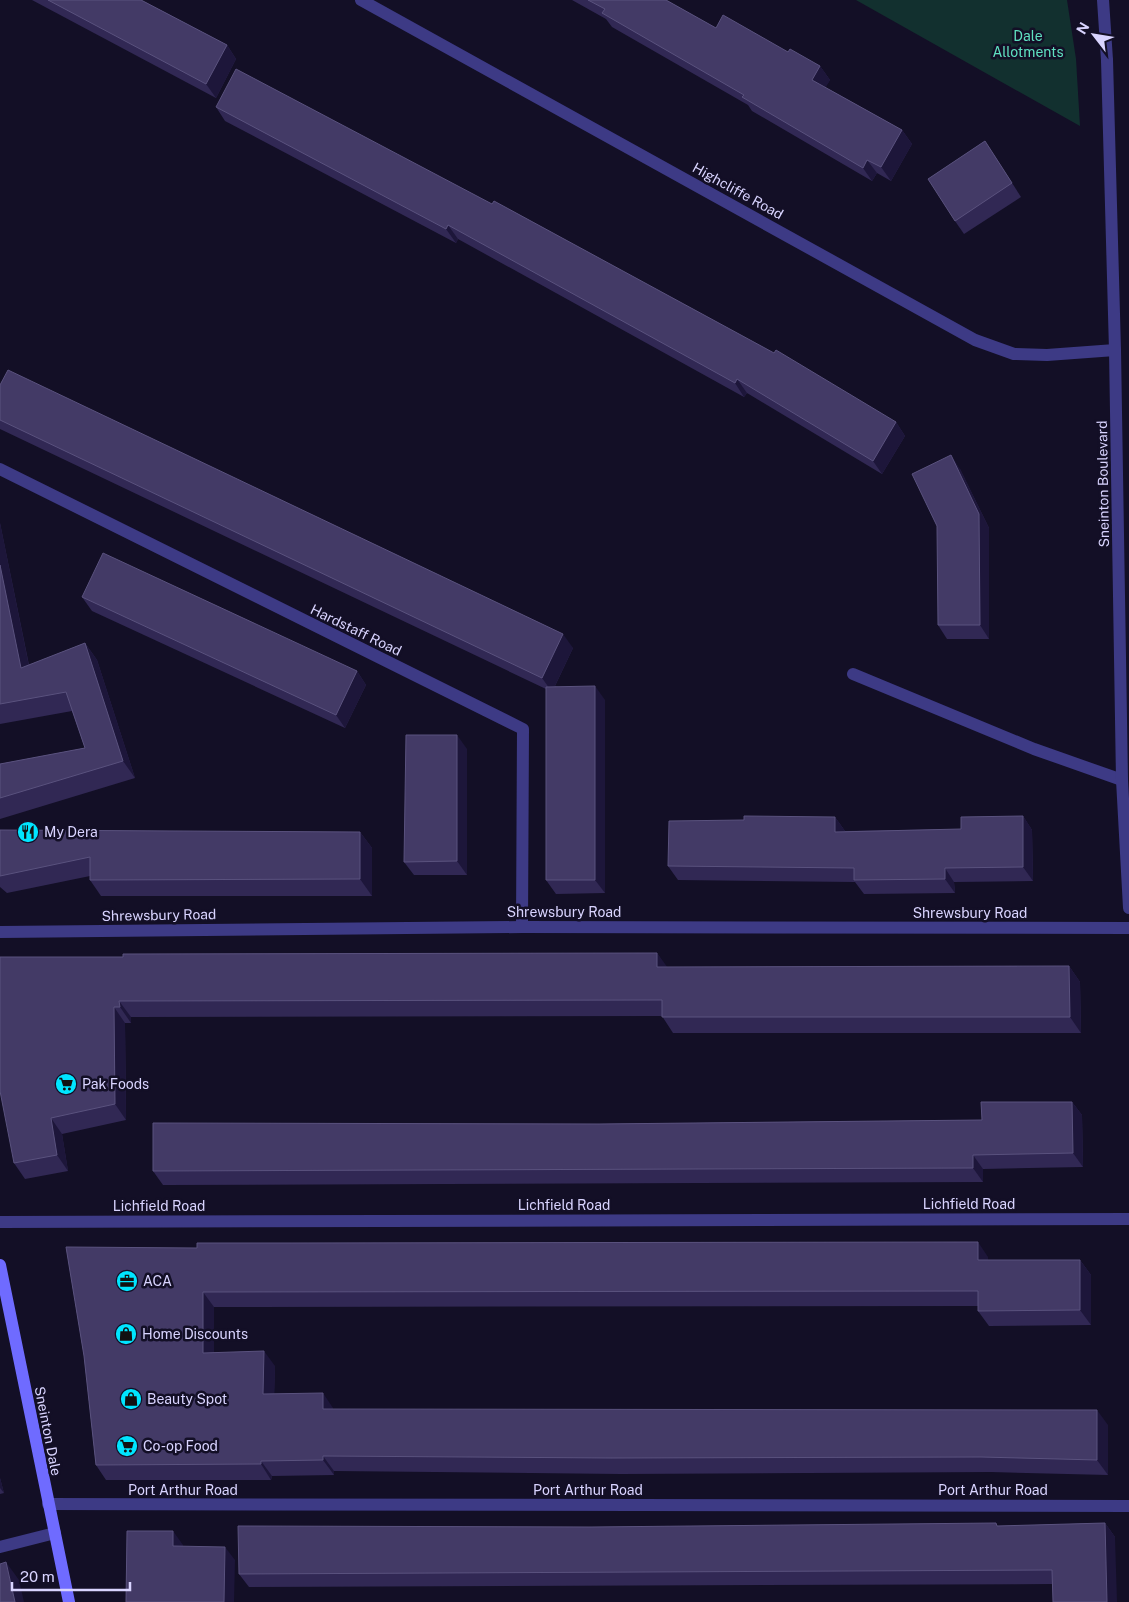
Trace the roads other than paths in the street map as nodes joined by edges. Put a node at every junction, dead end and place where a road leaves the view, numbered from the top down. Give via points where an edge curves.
1 (361, 0) edge
2 (1104, 0) edge
3 (1115, 350) junction
4 (0, 469) edge
5 (1129, 666) edge
6 (852, 674) dead end
7 (1121, 678) junction
8 (1122, 780) junction
9 (1129, 908) edge
10 (522, 927) junction
11 (1129, 928) edge
12 (0, 932) edge
13 (1129, 1219) edge
14 (0, 1222) edge
15 (0, 1264) edge
16 (48, 1504) junction
17 (1129, 1506) edge
18 (55, 1533) junction
19 (0, 1547) edge
20 (69, 1602) edge

1 - 3 street, Highcliffe Road via 975,340 1014,354
2 - 3 street, Sneinton Boulevard
3 - 7 street, Sneinton Boulevard
4 - 10 street, Hardstaff Road via 523,729
5 - 7 street
6 - 8 street via 1034,749
7 - 8 street, Sneinton Boulevard
8 - 9 street, Sneinton Boulevard
10 - 11 street, Shrewsbury Road
10 - 12 street, Shrewsbury Road
13 - 14 street, Lichfield Road
15 - 16 street, Sneinton Dale
16 - 17 street, Port Arthur Road
16 - 18 street, Sneinton Dale
18 - 19 street
18 - 20 street, Sneinton Dale

